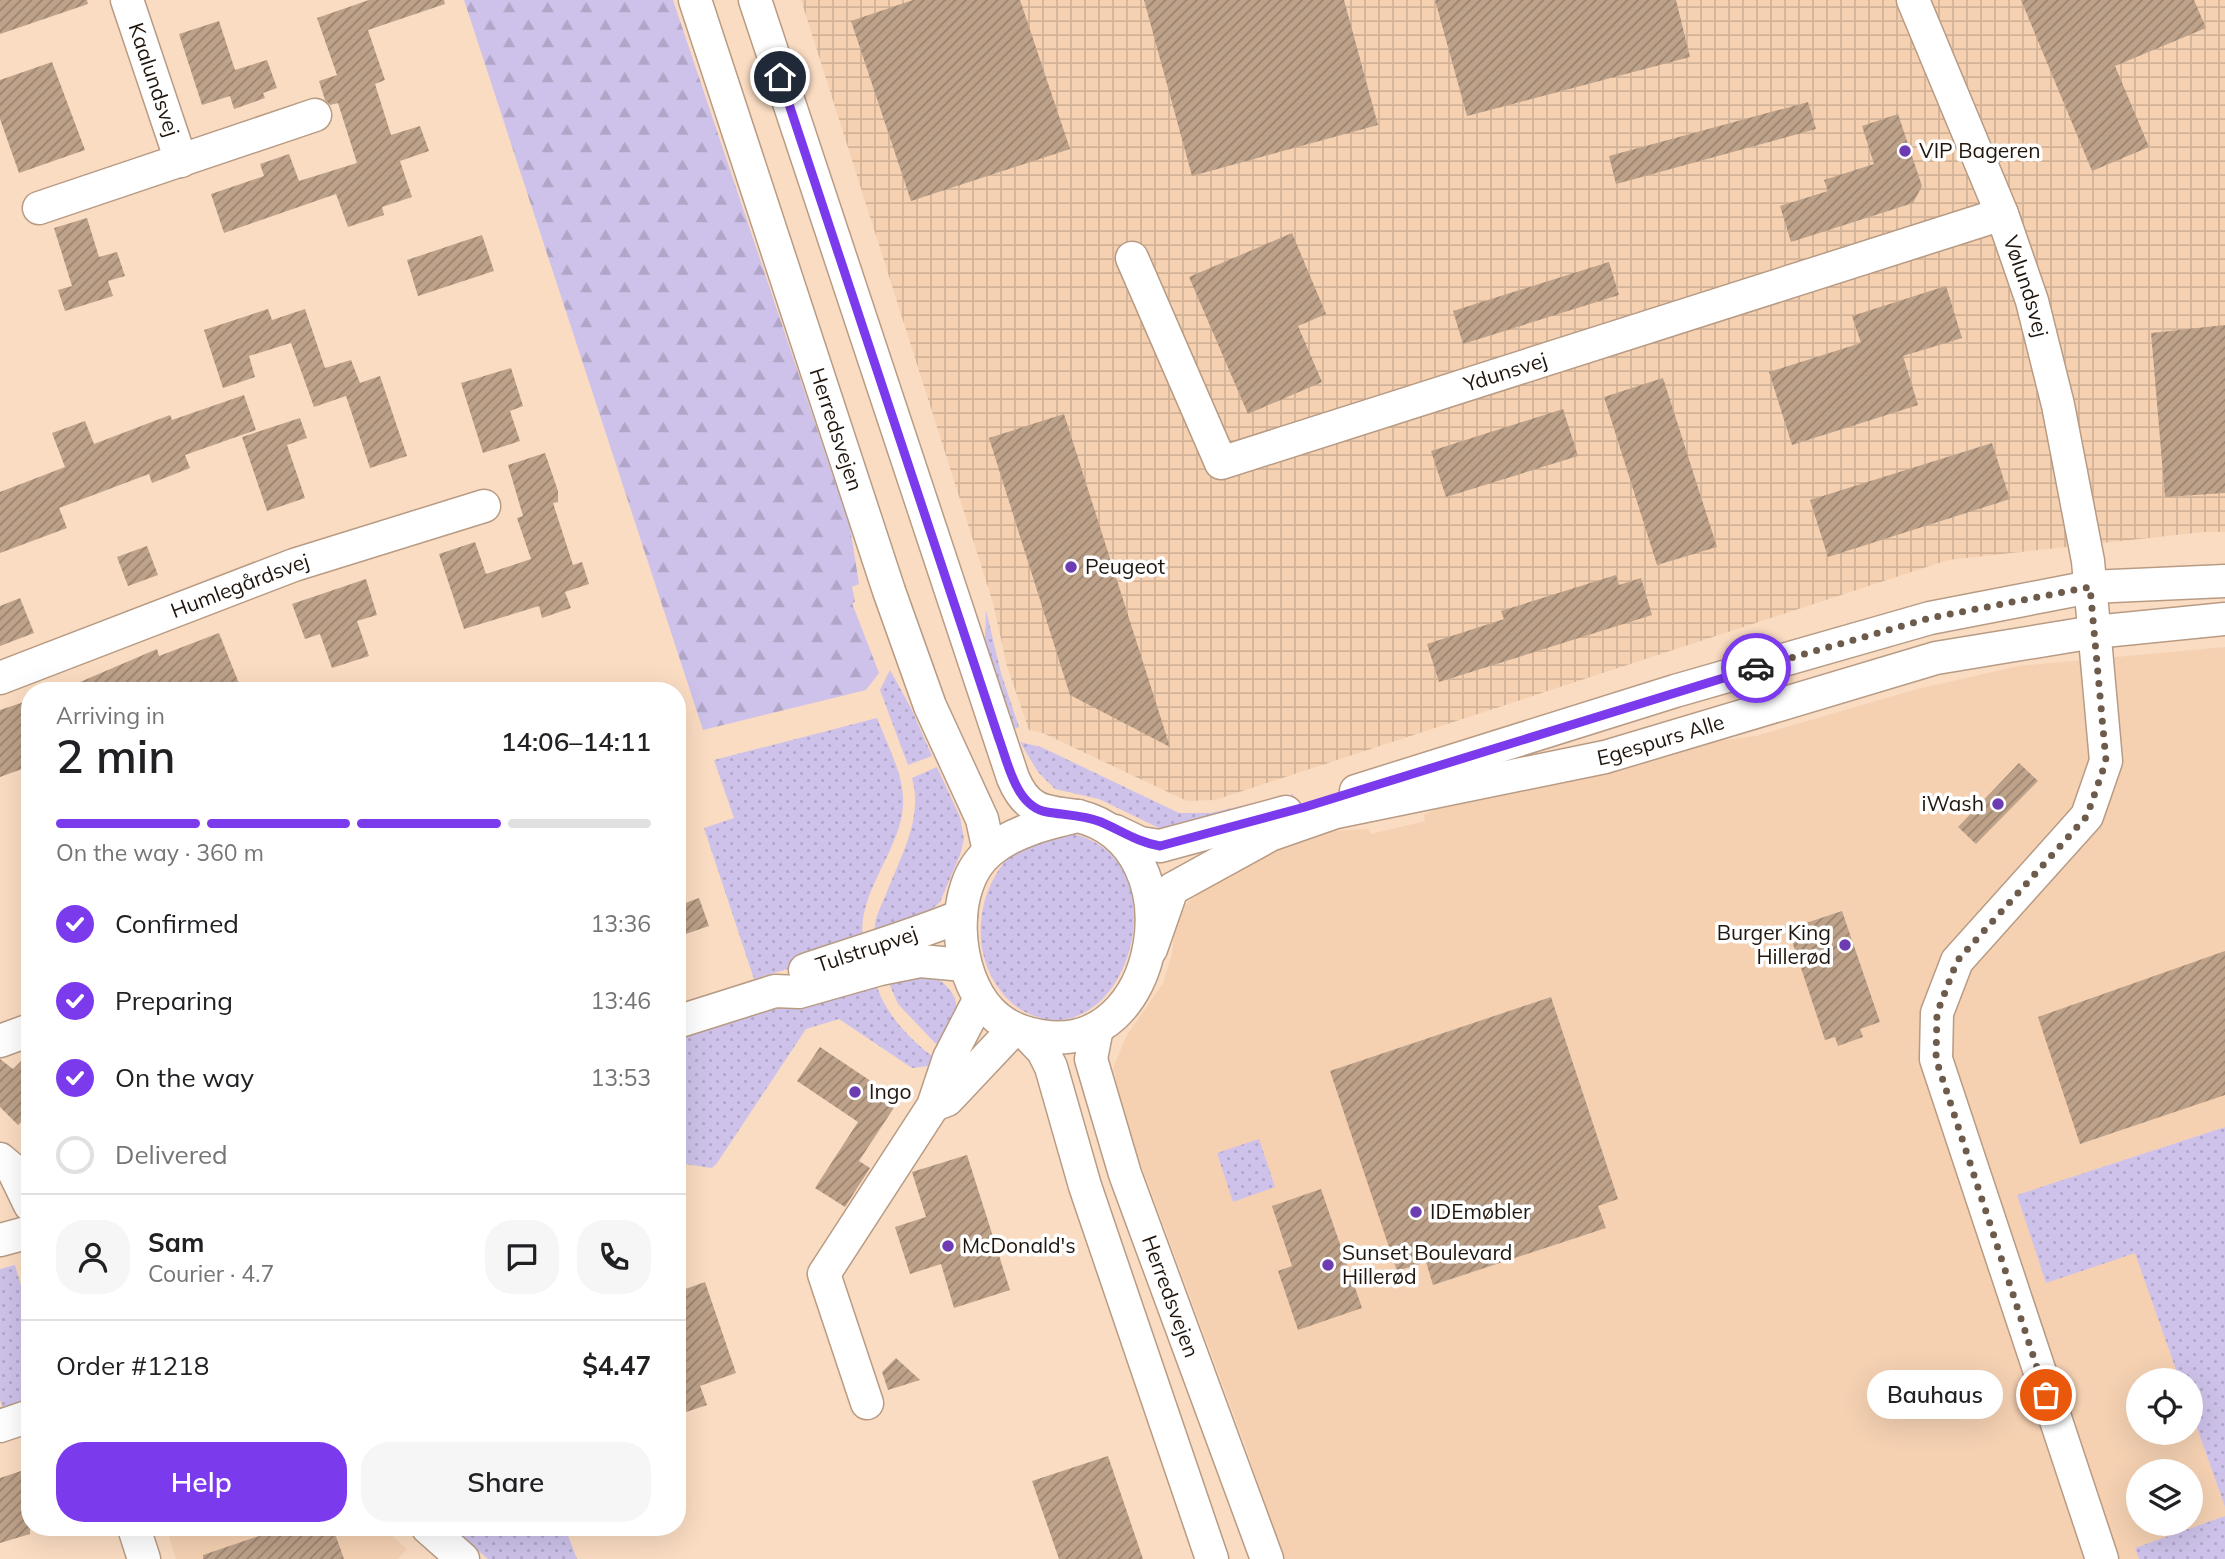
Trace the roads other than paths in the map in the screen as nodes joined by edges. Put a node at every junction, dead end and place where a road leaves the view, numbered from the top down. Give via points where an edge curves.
1 (127, 0) edge
2 (695, 0) edge
3 (755, 0) edge
4 (1913, 0) edge
5 (315, 115) dead end
6 (181, 160) junction
7 (39, 208) dead end
8 (2002, 214) junction
9 (1132, 258) dead end
10 (484, 506) dead end
11 (2225, 581) edge
12 (2090, 587) junction
13 (2225, 620) edge
14 (2094, 632) junction
15 (0, 678) edge
16 (1078, 816) junction
17 (1115, 831) junction
18 (989, 851) junction
19 (961, 916) junction
20 (1151, 949) junction
21 (964, 965) junction
22 (775, 991) junction
23 (979, 1000) junction
24 (686, 1019) edge
25 (1097, 1028) junction
26 (1020, 1031) junction
27 (21, 1033) edge
28 (0, 1041) edge
29 (933, 1106) junction
30 (0, 1159) edge
31 (21, 1186) edge
32 (21, 1234) edge
33 (0, 1240) edge
34 (867, 1403) dead end
35 (21, 1419) edge
36 (0, 1426) edge
37 (137, 1536) edge
38 (437, 1536) edge
39 (144, 1559) edge
40 (463, 1559) edge
41 (1212, 1559) edge
42 (1267, 1559) edge
43 (2102, 1559) edge

1 - 6 street, Kaalundsvej
2 - 18 street, Herredsvejen via 889,591 930,706 982,819
3 - 16 street via 1013,778 1032,806 1043,812
4 - 8 street, Vølundsvej
5 - 6 street, Kaalundsvej
6 - 7 street, Kaalundsvej
8 - 9 street, Ydunsvej via 1221,463
8 - 12 street, Vølundsvej via 2032,301 2058,405
10 - 15 street, Humlegårdsvej via 294,565
11 - 12 street, Egespurs Alle
12 - 14 street, Vølundsvej
12 - 17 street, Egespurs Alle via 1930,618 1675,691 1305,807 1160,846
13 - 14 street, Egespurs Alle
14 - 20 street, Egespurs Alle via 1936,658 1605,757 1336,812 1270,835 1172,888
14 - 43 street, Vølundsvej via 2106,761 2098,790 2087,816 1957,961 1937,1013 1936,1059
16 - 17 street via 1100,821
16 - 18 street via 1041,824
17 - 20 street via 1149,886
18 - 19 street via 966,890
19 - 21 street
19 - 22 street, Tulstrupvej via 798,973
20 - 25 street via 1123,1007
21 - 22 street, Tulstrupvej via 920,961 799,992
21 - 23 street
22 - 24 street, Tulstrupvej
23 - 26 street via 997,1018
23 - 29 street via 949,1058
25 - 26 street via 1050,1038
25 - 42 street, Herredsvejen via 1091,1059 1125,1174
26 - 29 street via 947,1100
26 - 41 street via 1043,1051 1051,1067 1085,1186
27 - 28 street
29 - 34 street via 824,1274
30 - 31 street via 13,1170
32 - 33 street
35 - 36 street
37 - 39 street
38 - 40 street

